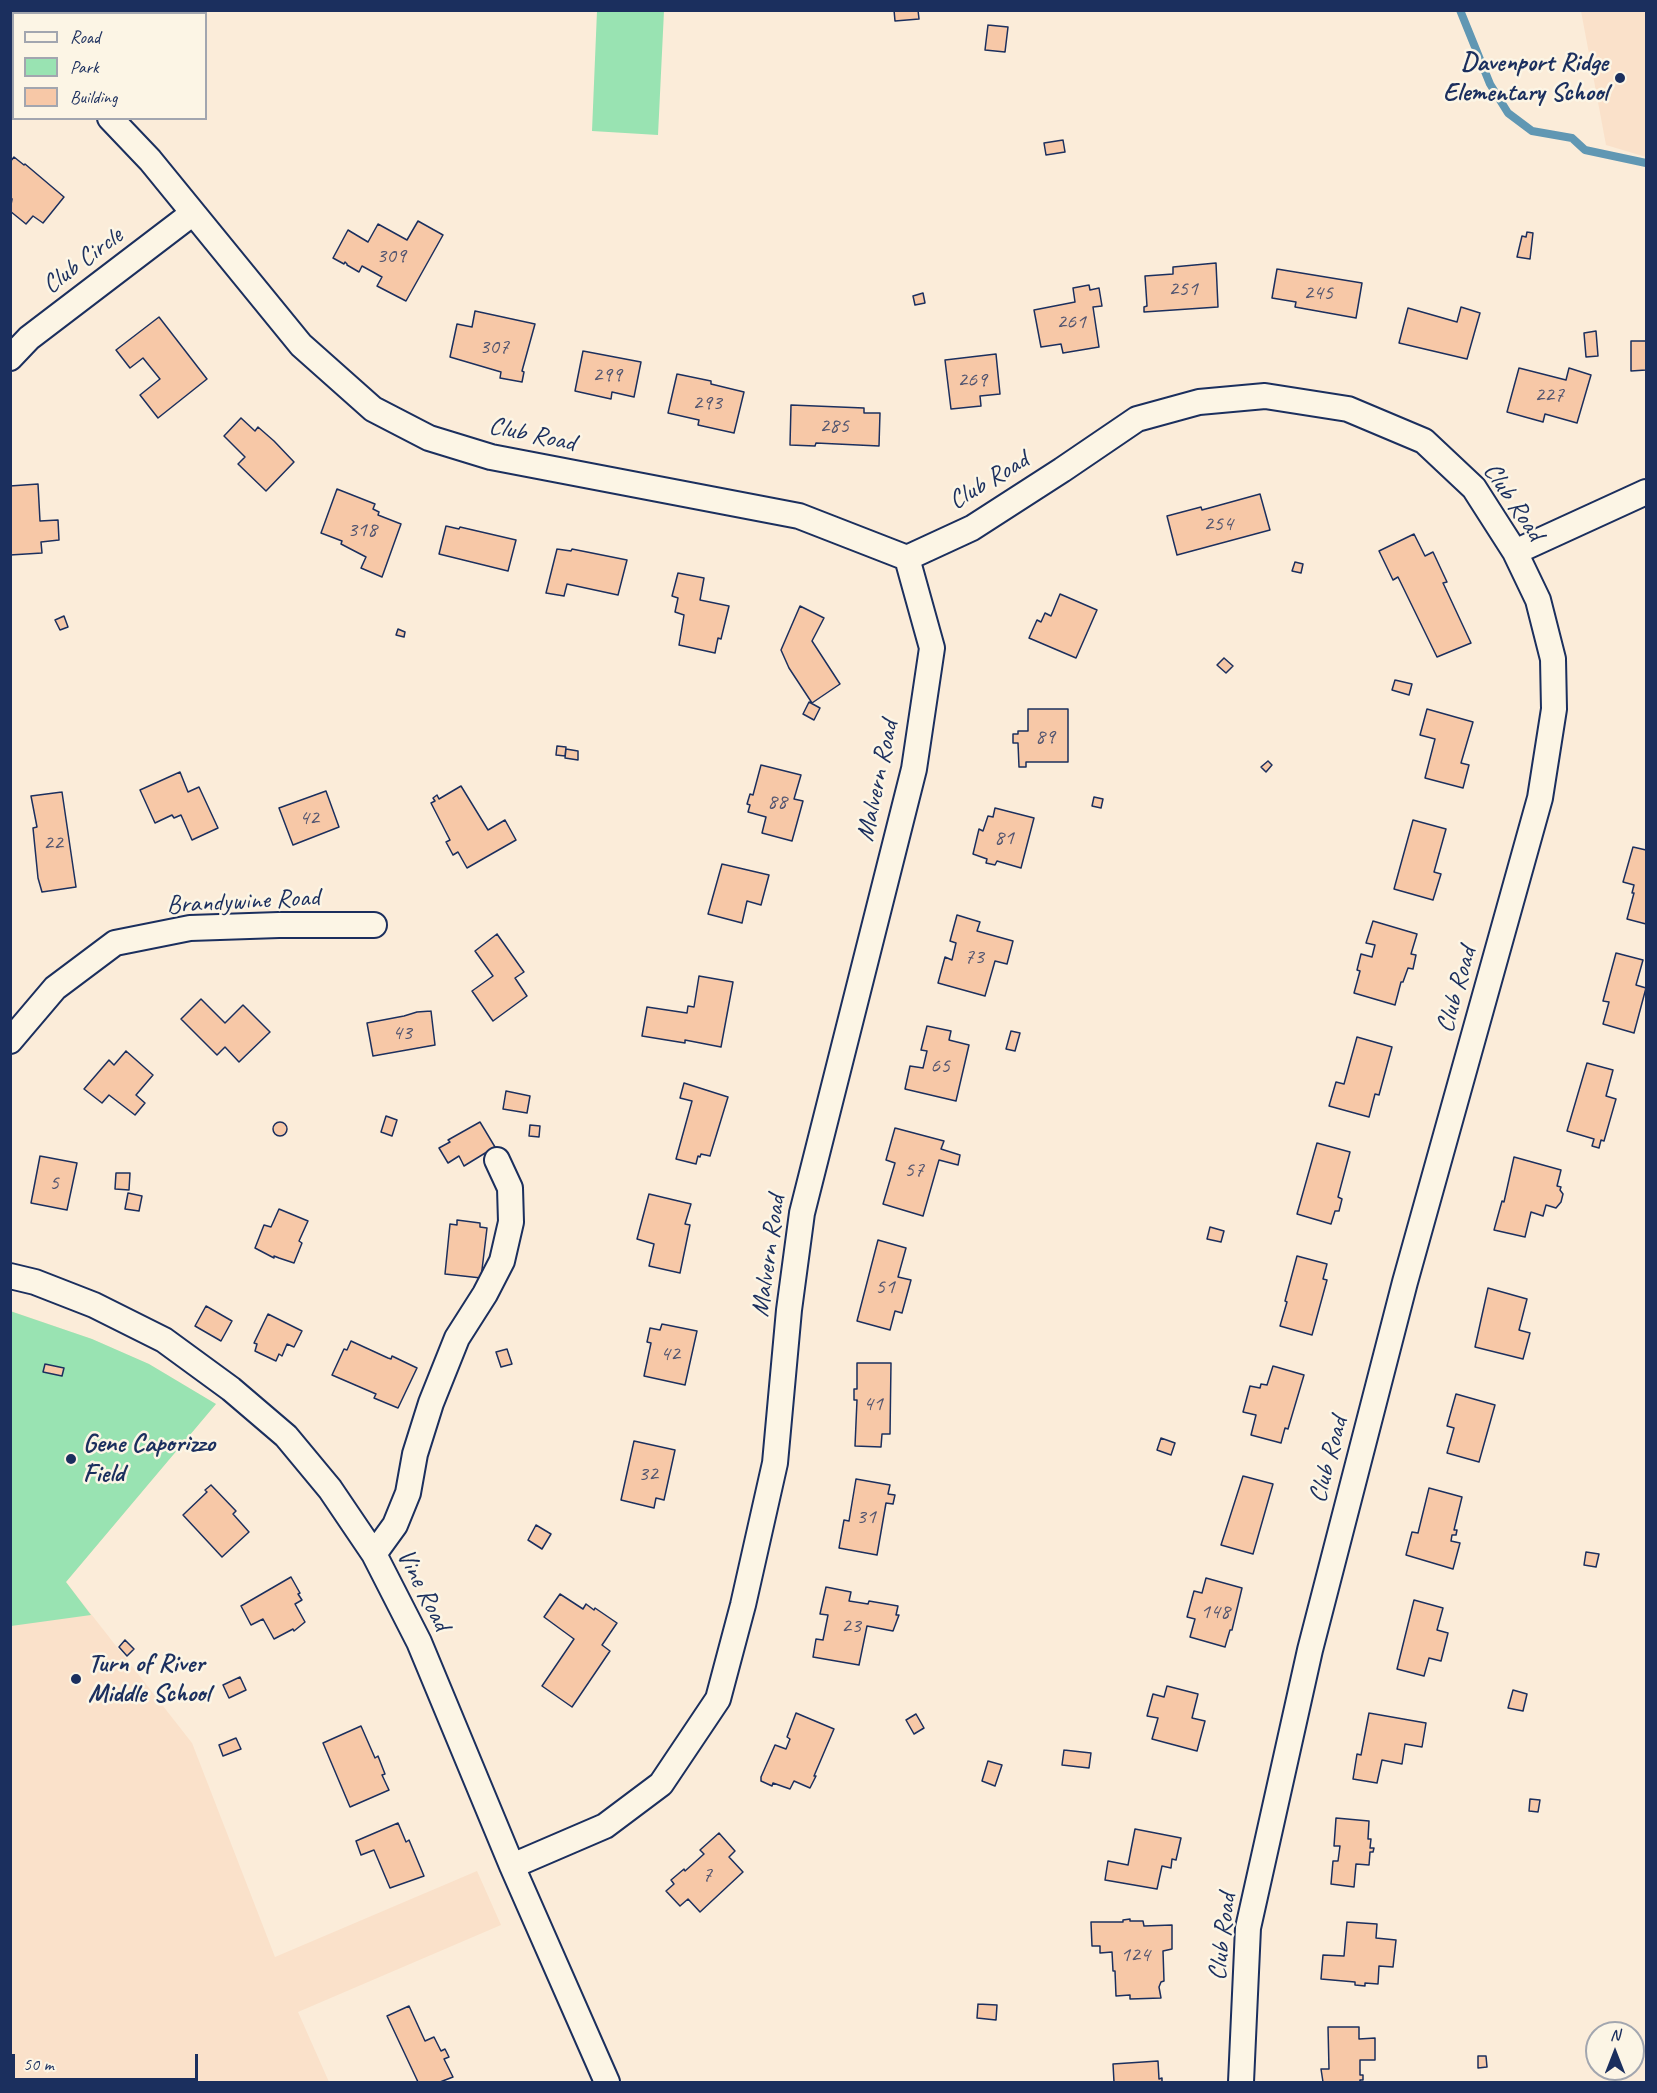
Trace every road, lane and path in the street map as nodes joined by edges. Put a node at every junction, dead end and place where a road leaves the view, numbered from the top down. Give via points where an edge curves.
1 (112, 120) edge
2 (193, 213) junction
3 (10, 358) edge
4 (1647, 492) edge
5 (1515, 552) junction
6 (907, 558) junction
7 (374, 925) dead end
8 (10, 1041) edge
9 (497, 1160) dead end
10 (10, 1276) edge
11 (374, 1554) junction
12 (512, 1866) junction
13 (607, 2082) edge
14 (1240, 2082) edge

1 - 2 street, Club Road
2 - 3 street, Club Circle via 29,338
2 - 6 street, Club Road via 301,345 373,409 429,438 491,457 799,516
4 - 5 street
5 - 6 street, Club Road via 1474,488 1424,441 1348,409 1265,396 1199,402 1137,419 972,528
5 - 14 street, Club Road via 1538,600 1553,660 1554,709 1540,798 1405,1282 1310,1650 1248,1928
6 - 12 street, Malvern Road via 932,648 914,769 802,1213 775,1463 718,1699 661,1784 605,1826
7 - 8 street, Brandywine Road via 190,928 115,943 55,988
9 - 11 street via 510,1188 511,1222 502,1261 457,1338 431,1403 408,1493 394,1526
10 - 11 street, Vine Road via 94,1305 164,1340 231,1389 286,1436 330,1489
11 - 12 street, Vine Road via 419,1642
12 - 13 street, Vine Road

